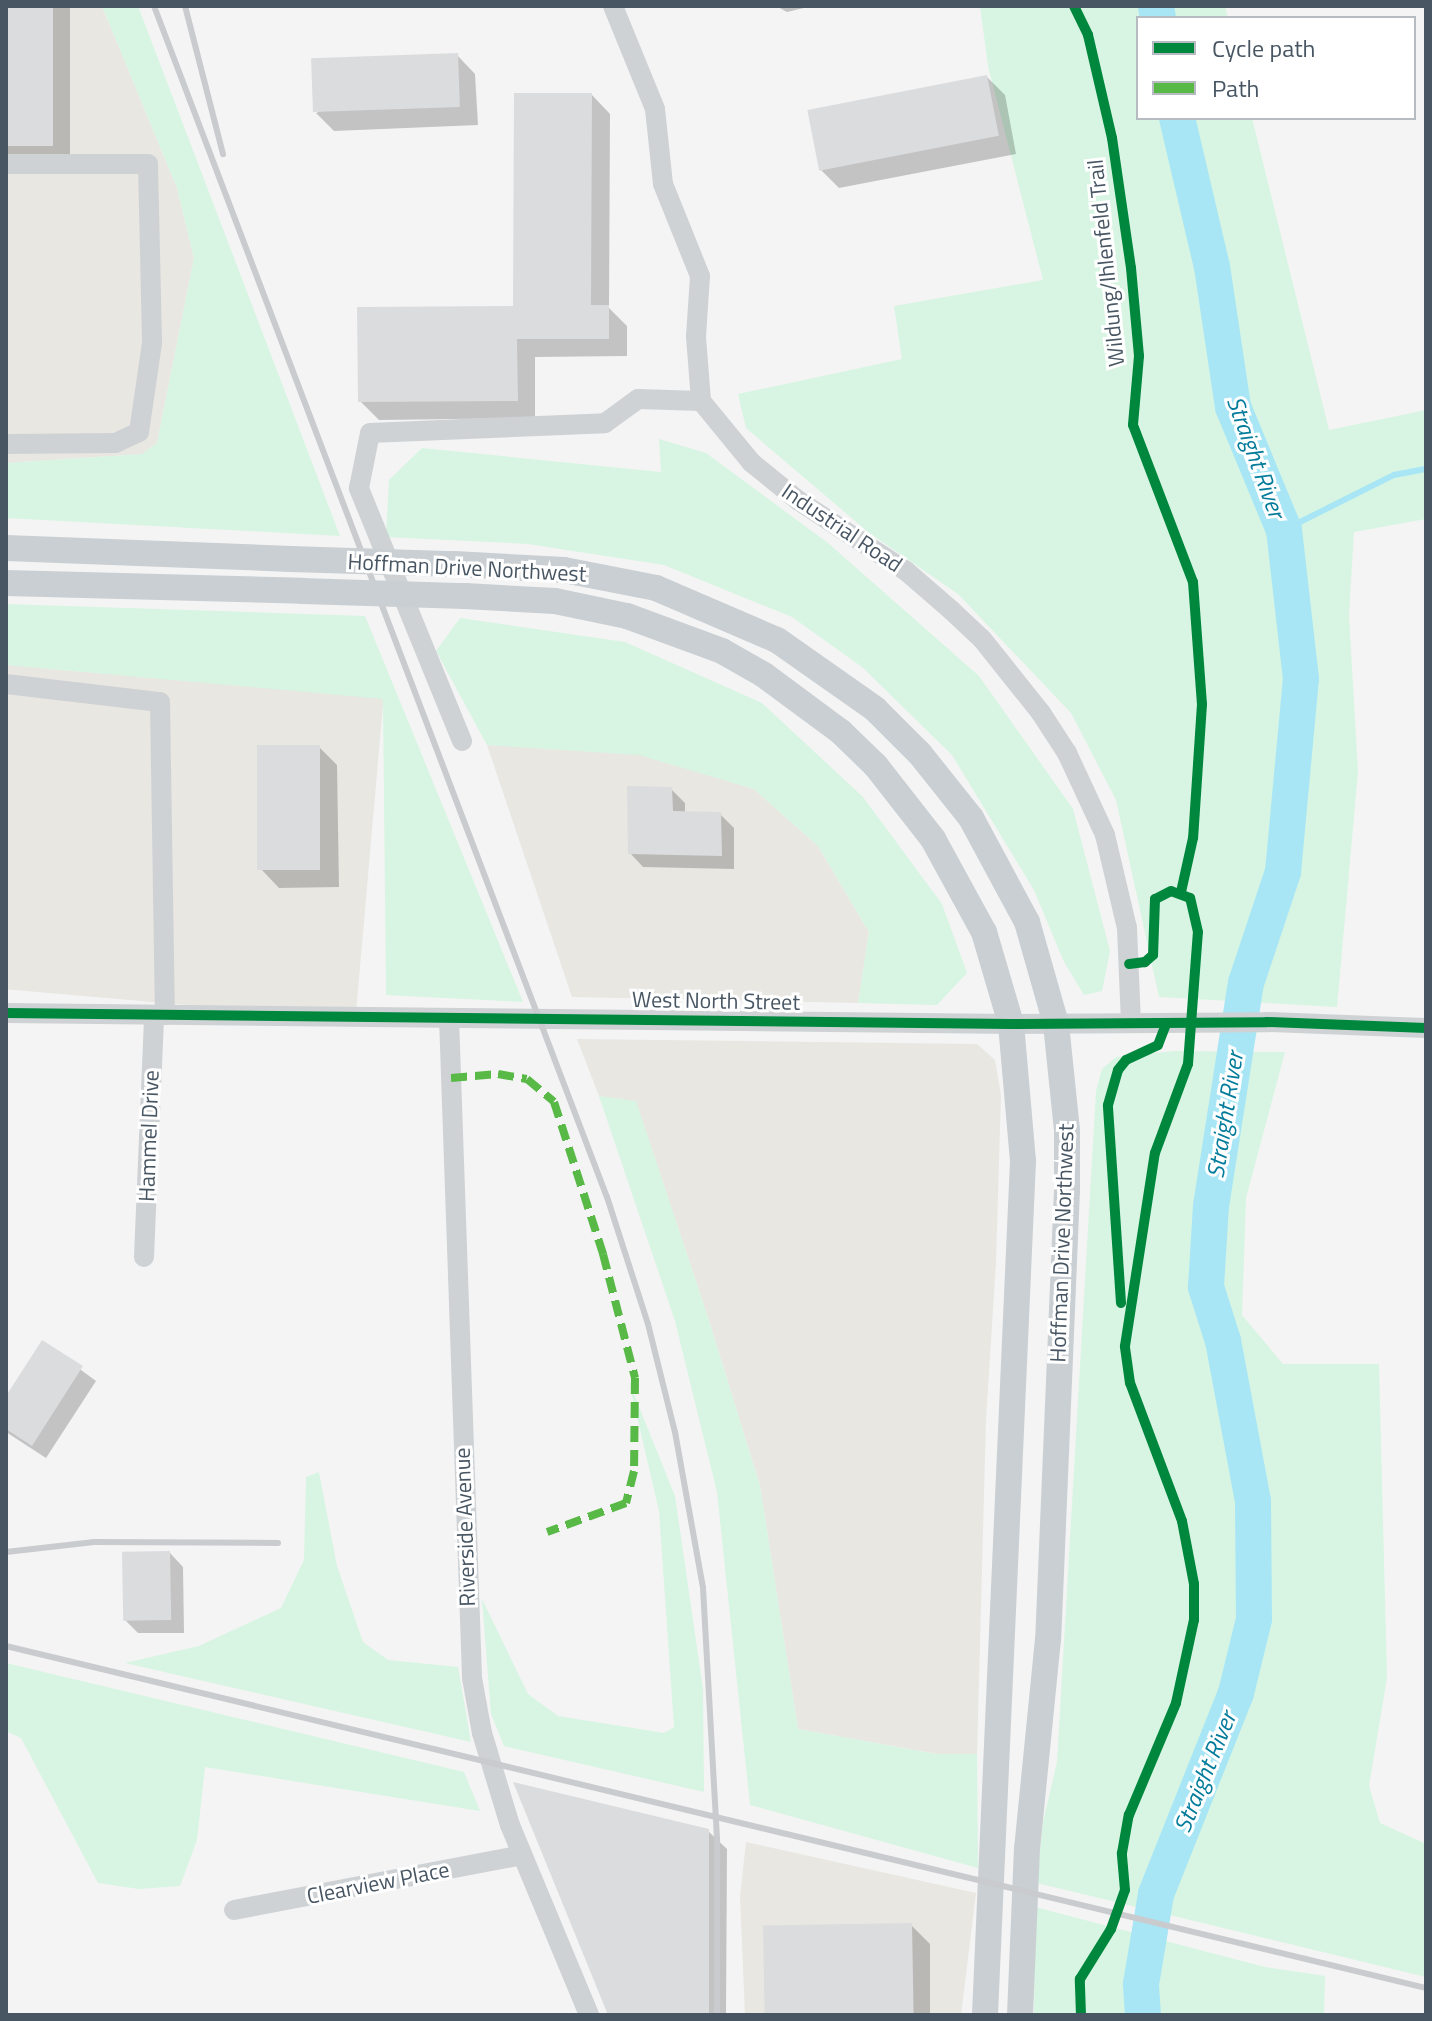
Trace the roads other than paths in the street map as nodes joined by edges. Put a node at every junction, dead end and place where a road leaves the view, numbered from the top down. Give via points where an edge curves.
1 (613, 6) edge
2 (6, 164) edge
3 (701, 401) junction
4 (6, 444) edge
5 (6, 548) edge
6 (6, 583) edge
7 (6, 684) edge
8 (462, 741) dead end
9 (6, 1013) edge
10 (159, 1015) junction
11 (449, 1018) junction
12 (1131, 1023) junction
13 (1011, 1024) junction
14 (1056, 1024) junction
15 (1426, 1028) edge
16 (144, 1257) dead end
17 (522, 1855) junction
18 (234, 1910) dead end
19 (589, 2015) edge
20 (985, 2015) edge
21 (1020, 2015) edge

1 - 3 street via 655,109 661,176 700,276
2 - 4 street via 148,164 152,360 139,432 128,440
3 - 8 street via 638,399 605,423 370,433 359,488
3 - 12 street, Industrial Road via 752,463 799,501 906,571 951,610 982,639 1041,713 1067,753 1105,835 1127,928
5 - 14 main road, Hoffman Drive Northwest, bridge via 564,570 656,588 740,620 829,672 920,754 971,818 1027,922
6 - 13 main road, Hoffman Drive Northwest, bridge via 465,596 591,607 672,630 764,675 876,766 947,862 984,932
7 - 10 street, Hammel Drive via 160,702
9 - 10 street, West North Street
10 - 11 street, West North Street
10 - 16 street, Hammel Drive
11 - 13 street, West North Street
11 - 17 street, Riverside Avenue via 472,1678 482,1733
12 - 14 street, West North Street
12 - 15 street, West North Street
13 - 14 street, West North Street
13 - 20 main road, Hoffman Drive Northwest via 1023,1161
14 - 21 main road, Hoffman Drive Northwest via 1067,1190 1048,1639 1027,1848
17 - 18 street, Clearview Place
17 - 19 street, Riverside Avenue

